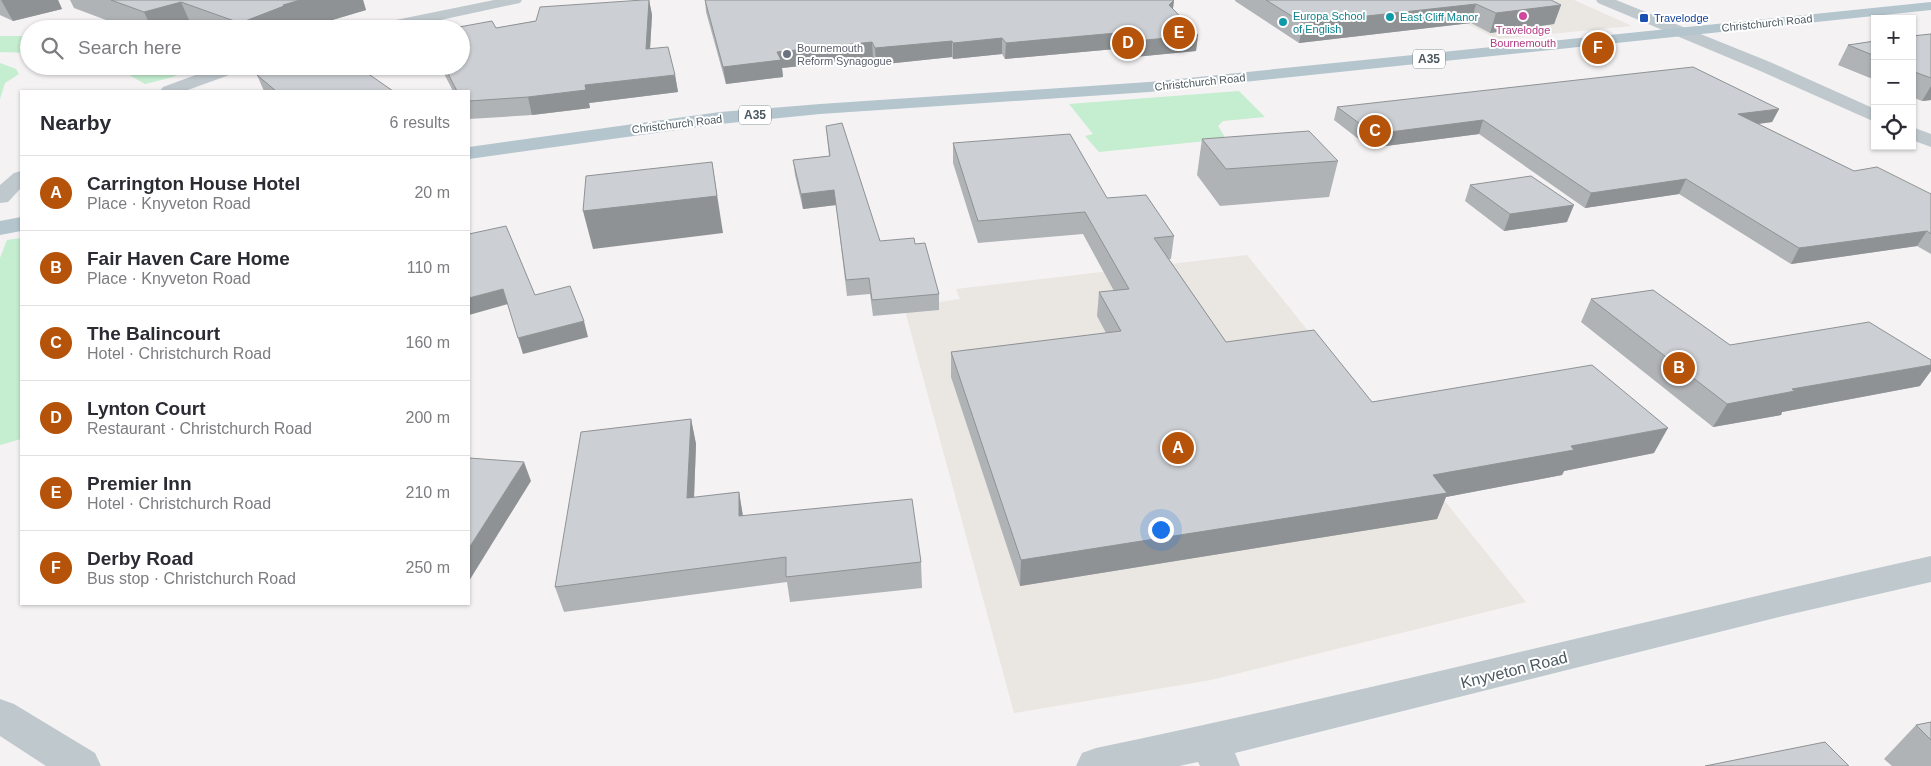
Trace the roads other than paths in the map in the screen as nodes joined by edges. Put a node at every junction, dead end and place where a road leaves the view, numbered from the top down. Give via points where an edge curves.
1 (515, 0) edge
2 (1602, 0) edge
3 (1931, 6) edge
4 (419, 20) edge
5 (1678, 32) junction
6 (213, 75) edge
7 (173, 90) edge
8 (1871, 114) edge
9 (1916, 134) edge
10 (1931, 141) edge
11 (470, 153) edge
12 (20, 178) edge
13 (0, 197) edge
14 (20, 224) edge
15 (0, 228) edge
16 (1931, 569) edge
17 (0, 716) edge
18 (1216, 754) edge
19 (81, 766) edge
20 (1096, 766) edge

1 - 4 street
2 - 5 street
3 - 5 main road, Christchurch Road / A35
5 - 8 street
5 - 11 main road, Christchurch Road / A35 via 1149,87 720,118
6 - 7 street
9 - 10 street
12 - 13 street
14 - 15 main road
16 - 18 street, Knyveton Road via 1736,614 1415,695
17 - 19 street
18 - 20 street, Knyveton Road

